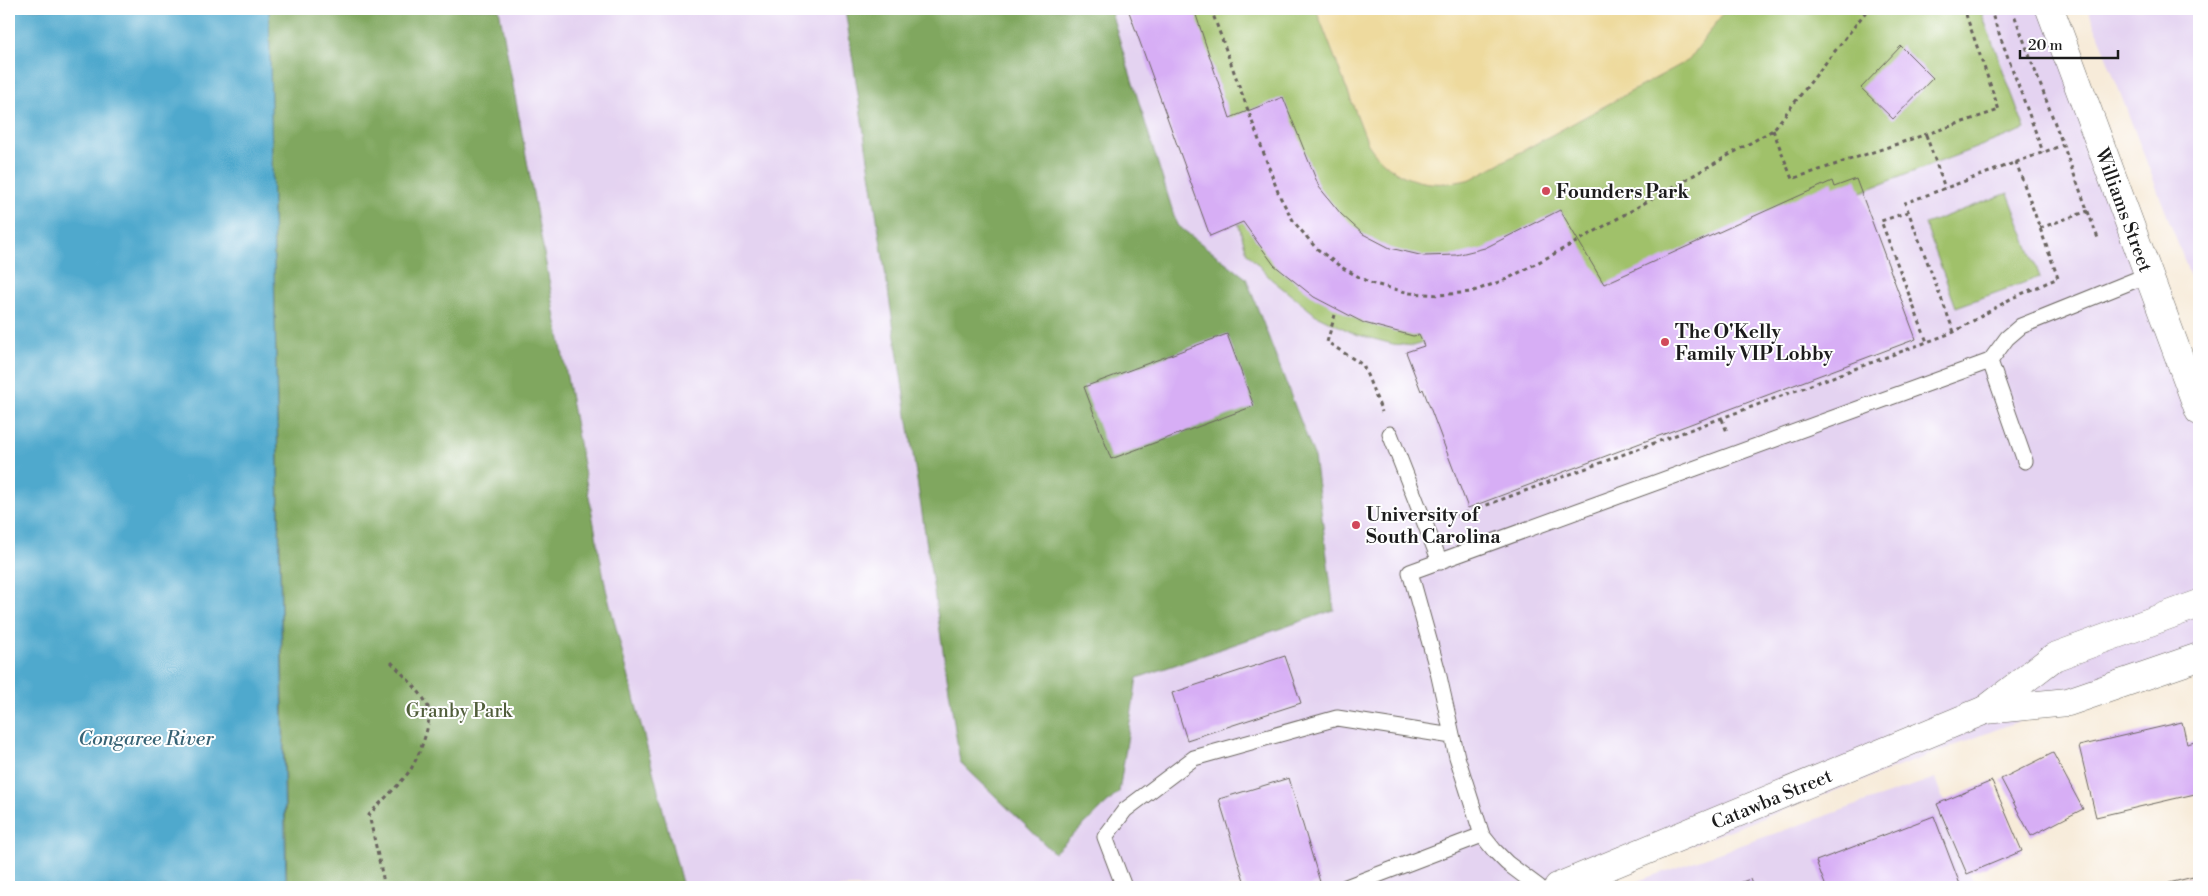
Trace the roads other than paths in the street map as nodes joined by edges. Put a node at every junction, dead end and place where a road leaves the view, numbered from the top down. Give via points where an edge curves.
1 (2050, 9) edge
2 (2150, 274) junction
3 (1990, 361) junction
4 (2199, 410) edge
5 (1390, 434) road end
6 (2025, 461) dead end
7 (1440, 562) junction
8 (2199, 604) edge
9 (2199, 657) edge
10 (1985, 710) junction
11 (1452, 736) junction
12 (1482, 834) junction
13 (1124, 887) edge
14 (1346, 887) edge
15 (1539, 887) edge
16 (1558, 887) edge

1 - 2 street, Williams Street
2 - 3 lane via 2022,326 2007,338
2 - 4 street, Williams Street
3 - 6 lane
3 - 7 lane
5 - 7 lane
7 - 11 lane via 1410,572
8 - 10 street, Catawba Street via 2054,657
9 - 10 street, Catawba Street via 2068,702
10 - 16 street, Catawba Street
11 - 12 lane
11 - 13 lane via 1337,718 1194,758 1125,810 1105,837
12 - 14 lane
12 - 15 lane via 1500,856

